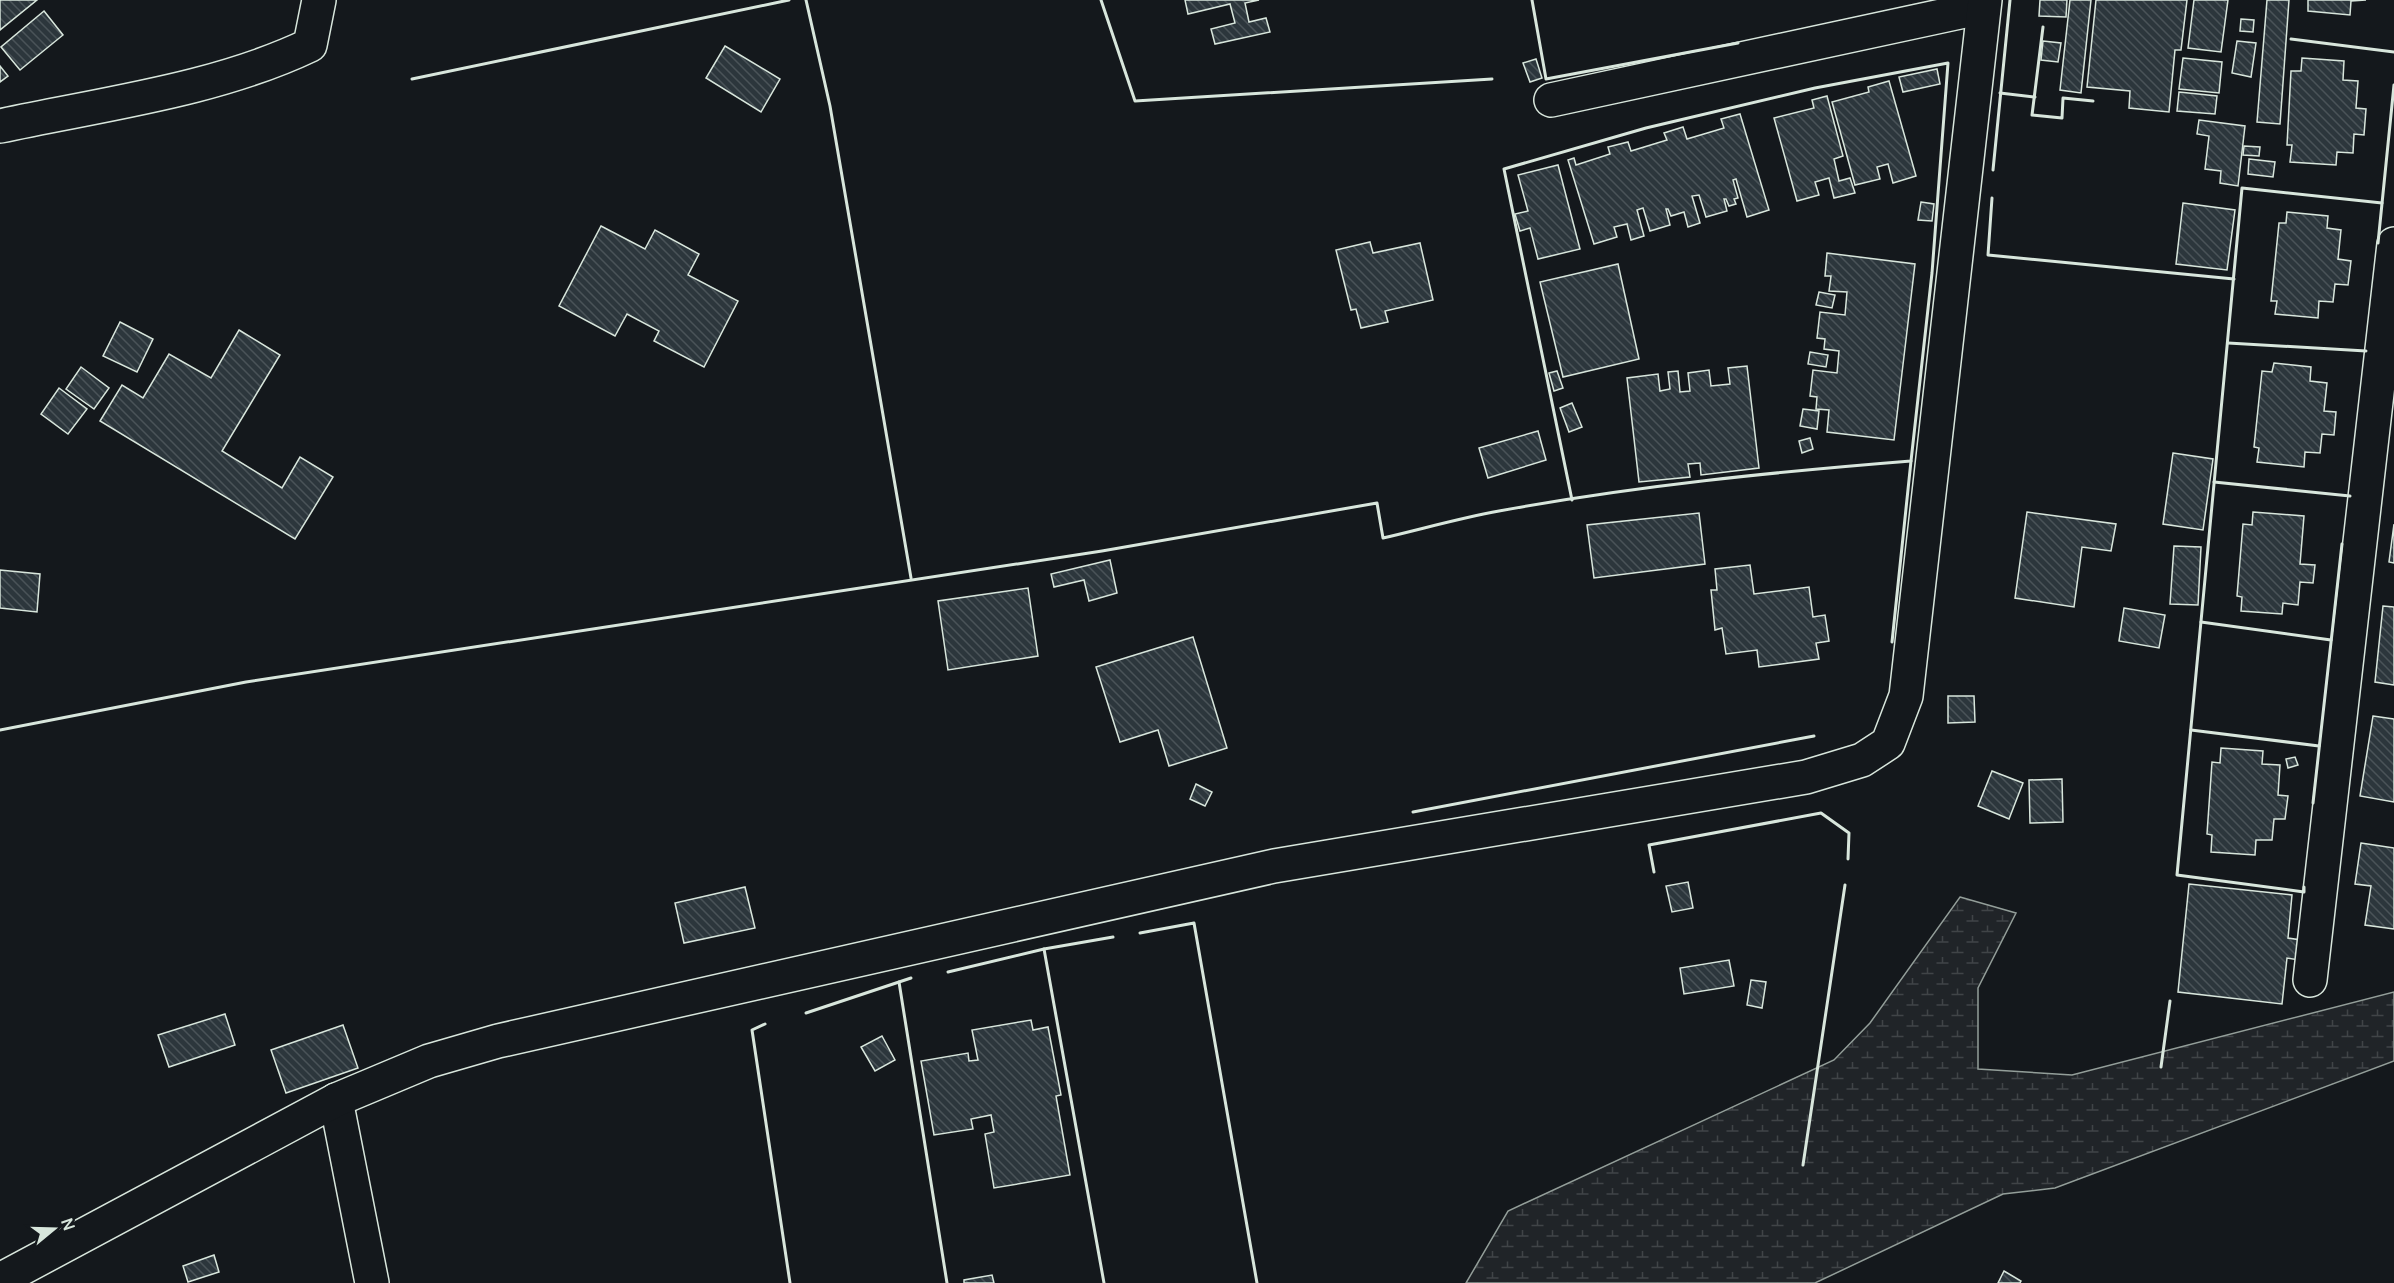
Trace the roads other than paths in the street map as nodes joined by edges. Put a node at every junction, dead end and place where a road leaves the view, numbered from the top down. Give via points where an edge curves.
1 (319, 0) edge
2 (1984, 3) edge
3 (1551, 100) dead end
4 (0, 126) edge
5 (2394, 244) edge
6 (2310, 980) dead end
7 (336, 1100) junction
8 (0, 1280) edge
9 (372, 1283) edge

1 - 4 street via 310,45 270,64
2 - 3 street
2 - 7 street via 1906,696 1888,743 1862,760 1806,777 1274,866 498,1041 429,1061
5 - 6 street
7 - 8 street
7 - 9 street

